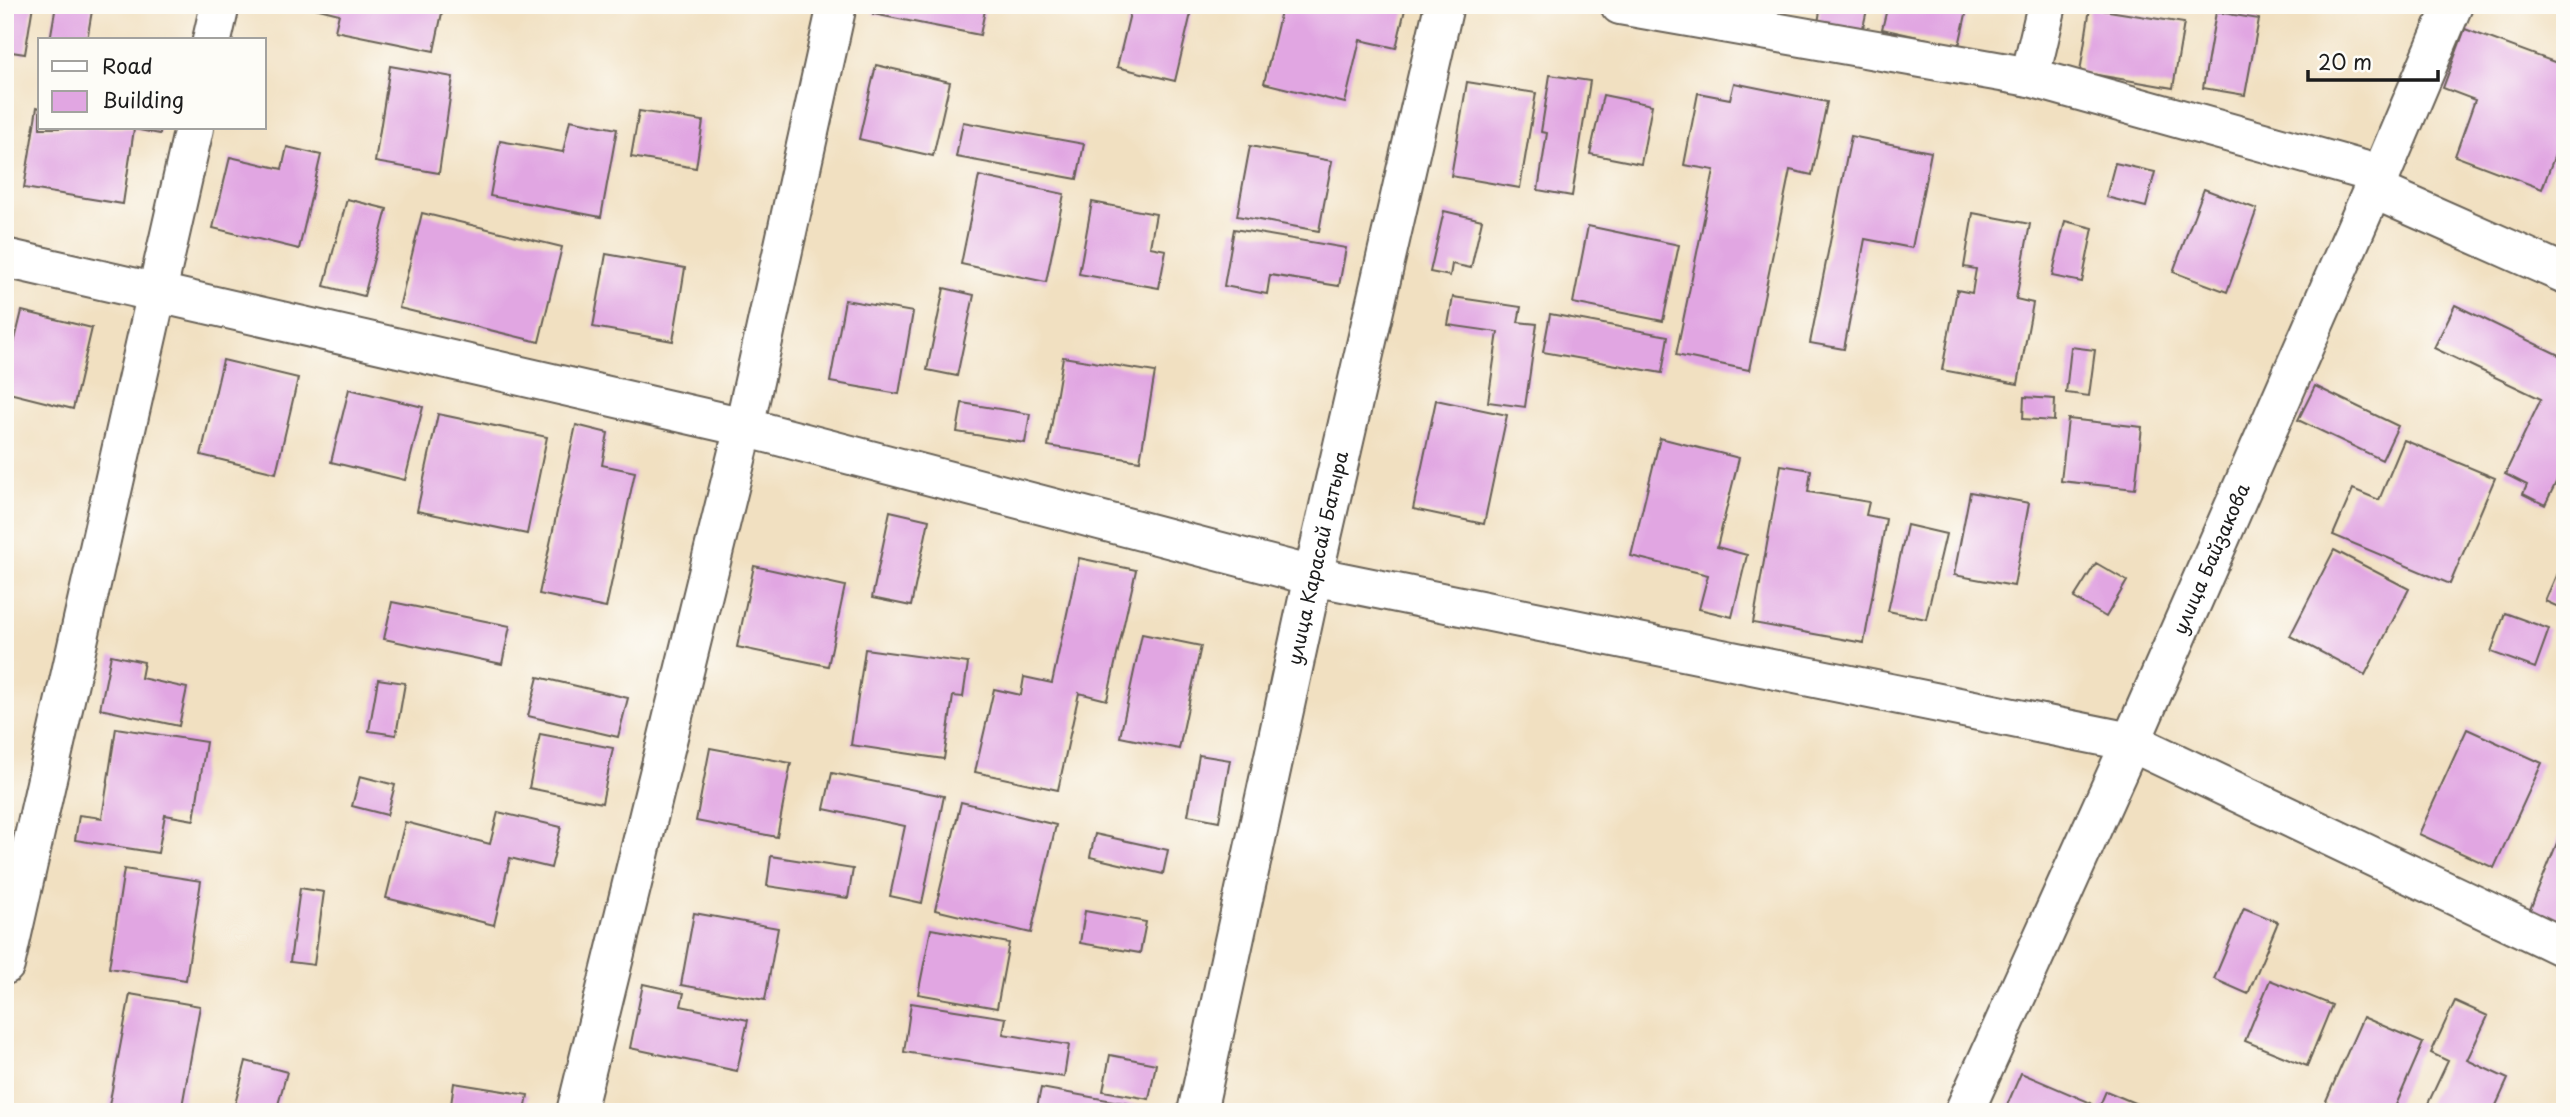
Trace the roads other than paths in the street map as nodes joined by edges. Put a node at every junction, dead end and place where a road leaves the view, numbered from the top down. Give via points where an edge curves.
1 (220, 5) edge
2 (837, 5) edge
3 (1444, 5) edge
4 (1620, 5) edge
5 (2047, 5) edge
6 (2453, 5) edge
7 (212, 38) edge
8 (2030, 78) junction
9 (194, 130) edge
10 (2377, 182) junction
11 (5, 258) edge
12 (2565, 274) edge
13 (158, 293) junction
14 (744, 427) junction
15 (1313, 576) junction
16 (2131, 742) junction
17 (2565, 948) edge
18 (5, 965) edge
19 (576, 1112) edge
20 (1197, 1112) edge
21 (1964, 1112) edge

1 - 7 street
2 - 14 street
3 - 15 street, улица Карасай Батыра
4 - 8 street
5 - 8 street
6 - 10 street, улица Байзакова
8 - 10 street
9 - 13 street
10 - 12 street
10 - 16 street, улица Байзакова
11 - 13 street
13 - 14 street
13 - 18 street
14 - 15 street
14 - 19 street
15 - 16 street
15 - 20 street, улица Карасай Батыра
16 - 17 street
16 - 21 street, улица Байзакова

